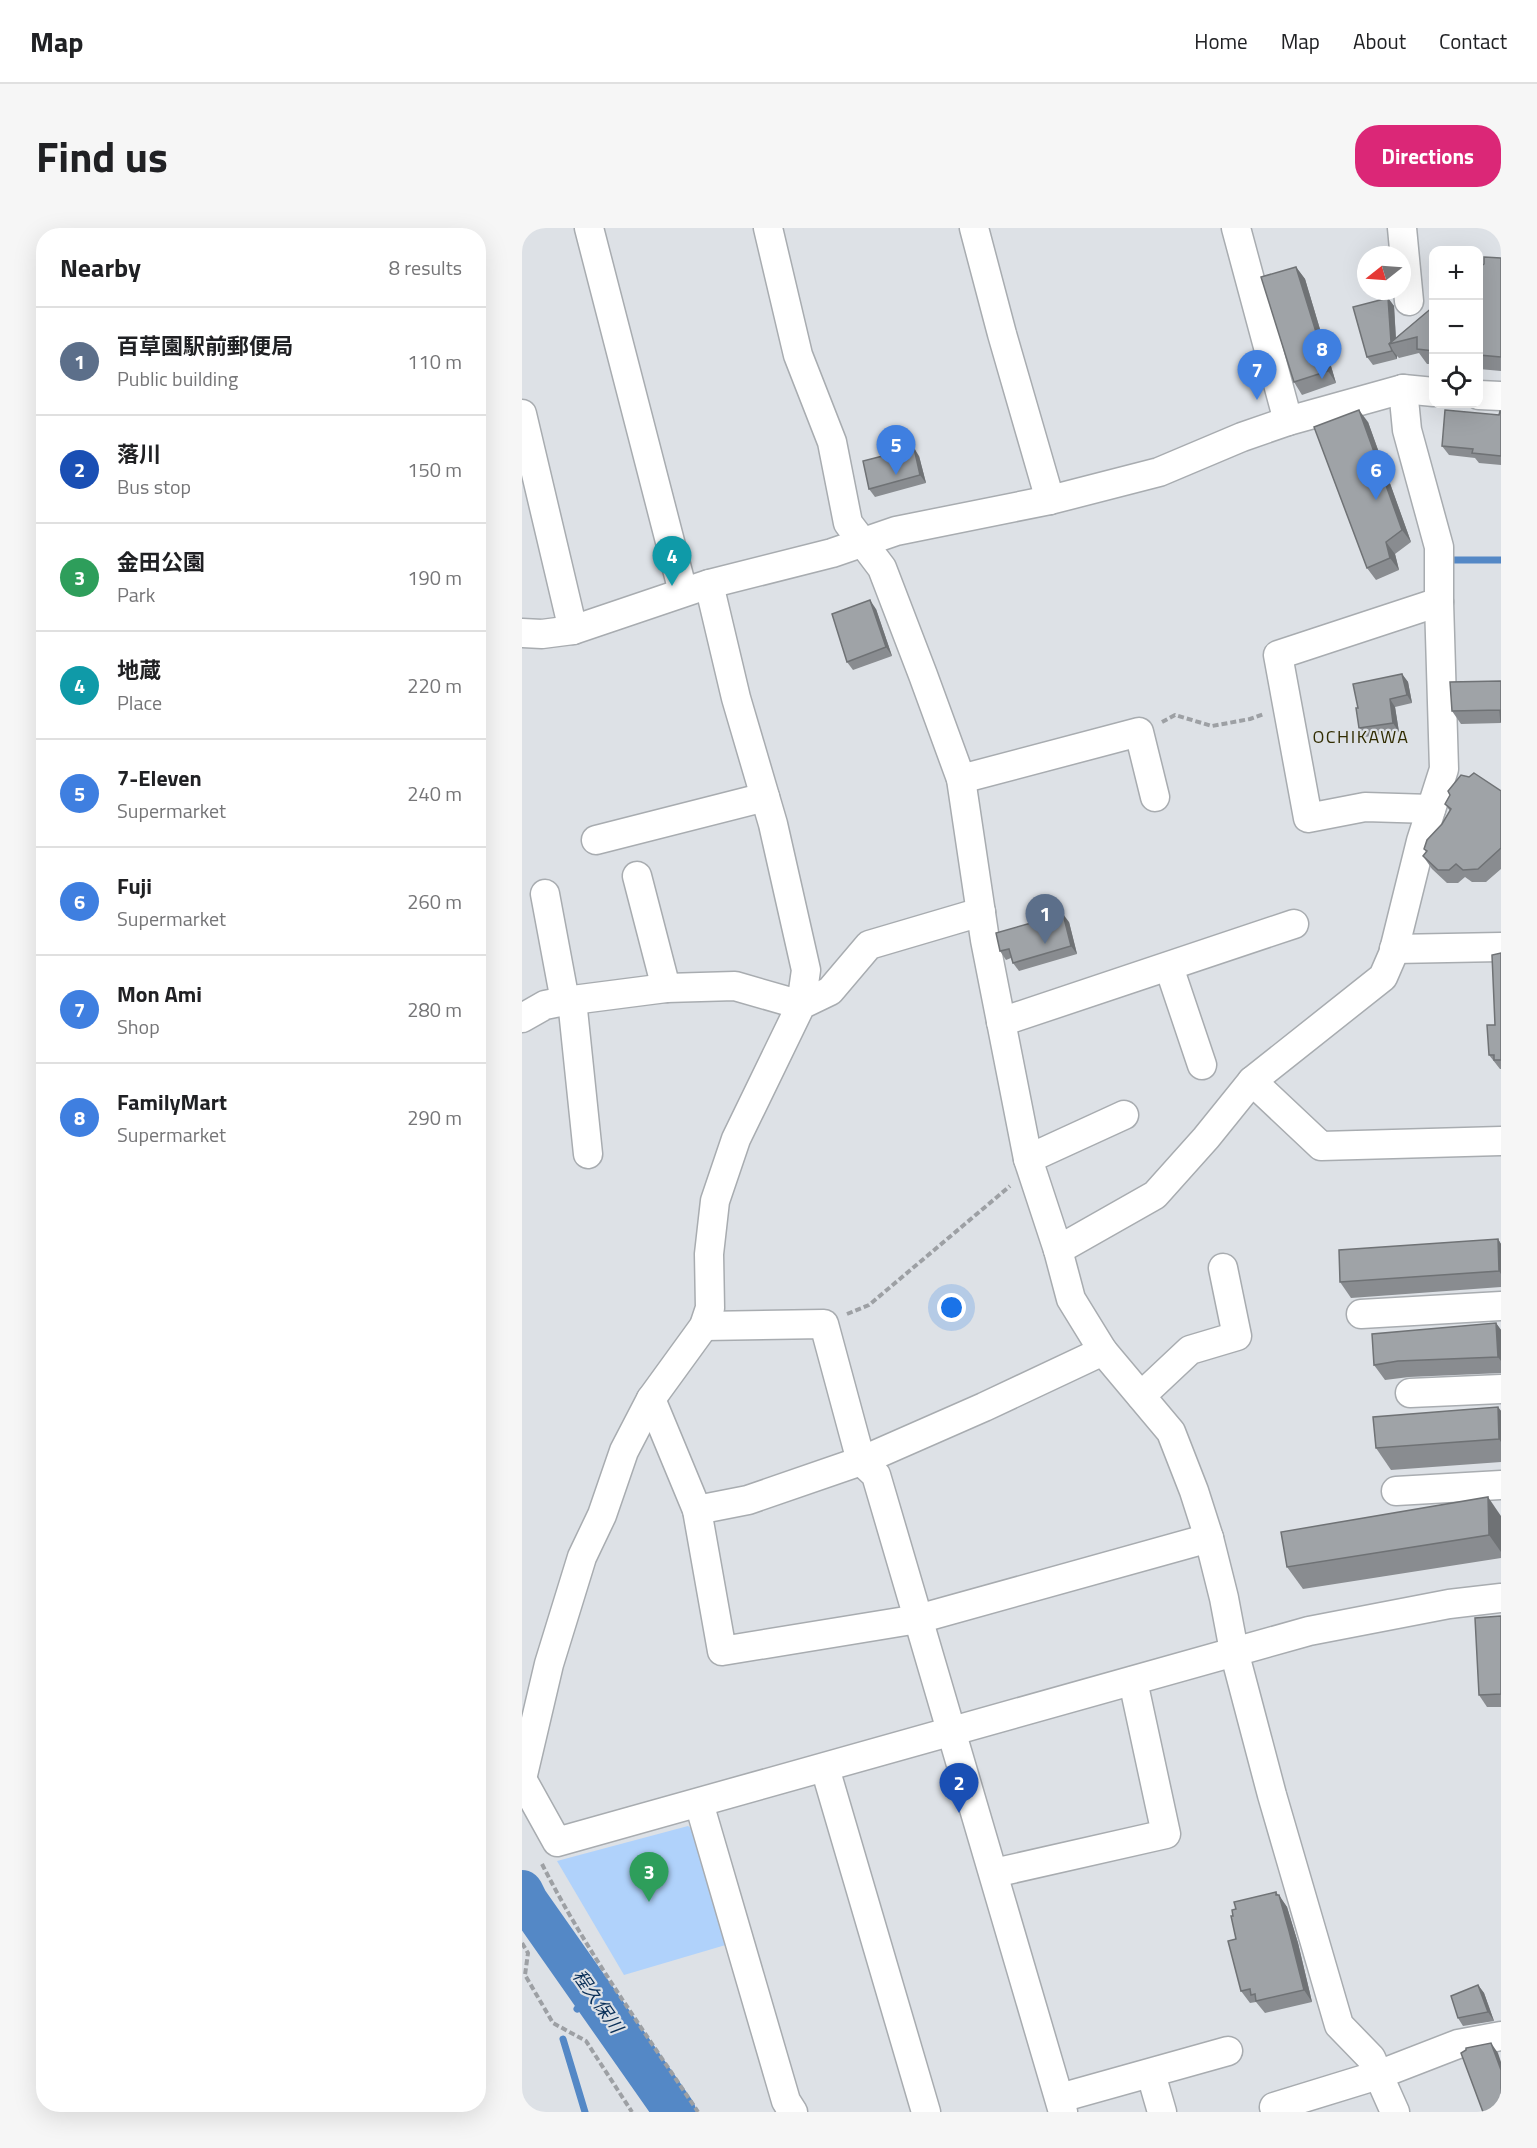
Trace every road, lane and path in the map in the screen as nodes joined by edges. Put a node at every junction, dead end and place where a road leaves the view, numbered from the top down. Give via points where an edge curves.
1 (589, 228) edge
2 (768, 228) edge
3 (974, 228) edge
4 (1236, 228) edge
5 (1401, 228) edge
6 (1409, 301) dead end
7 (1403, 389) junction
8 (1429, 392) edge
9 (1483, 395) edge
10 (1501, 396) edge
11 (1288, 421) junction
12 (524, 425) edge
13 (1050, 500) junction
14 (863, 542) junction
15 (696, 588) junction
16 (1438, 602) junction
17 (573, 630) junction
18 (522, 633) edge
19 (1289, 704) junction
20 (1139, 732) junction
21 (961, 779) junction
22 (765, 797) junction
23 (1155, 797) dead end
24 (1431, 809) junction
25 (596, 840) dead end
26 (637, 876) dead end
27 (545, 894) dead end
28 (981, 912) junction
29 (1294, 924) dead end
30 (1501, 947) edge
31 (1394, 949) junction
32 (1169, 967) junction
33 (666, 988) junction
34 (568, 1000) junction
35 (801, 1005) junction
36 (522, 1018) edge
37 (1001, 1022) junction
38 (1202, 1065) dead end
39 (1252, 1081) junction
40 (1124, 1115) dead end
41 (1501, 1140) edge
42 (588, 1154) dead end
43 (1029, 1164) junction
44 (1058, 1250) junction
45 (1223, 1268) dead end
46 (1501, 1306) edge
47 (1361, 1314) dead end
48 (824, 1324) junction
49 (704, 1326) junction
50 (1103, 1351) junction
51 (1501, 1389) edge
52 (1410, 1393) dead end
53 (1141, 1396) junction
54 (651, 1399) junction
55 (861, 1461) junction
56 (1501, 1485) edge
57 (1396, 1491) dead end
58 (697, 1510) junction
59 (1209, 1538) junction
60 (1501, 1598) edge
61 (918, 1620) junction
62 (1234, 1651) junction
63 (1133, 1681) junction
64 (952, 1731) junction
65 (825, 1768) junction
66 (522, 1779) edge
67 (699, 1803) junction
68 (541, 1861) dead end
69 (994, 1873) junction
70 (522, 1944) edge
71 (1501, 2036) edge
72 (1228, 2051) dead end
73 (1151, 2074) junction
74 (1378, 2075) junction
75 (1062, 2105) edge
76 (1274, 2107) dead end
77 (632, 2112) edge
78 (698, 2112) edge
79 (793, 2112) edge
80 (926, 2112) edge
81 (1162, 2112) edge
82 (1395, 2112) edge

1 - 15 street
2 - 14 street via 798,355 832,442 848,523
3 - 13 street
4 - 11 street
5 - 6 street
7 - 8 street
7 - 11 street
7 - 16 street via 1407,430 1439,547
9 - 10 street
11 - 13 street via 1160,472
12 - 17 street
13 - 14 street via 896,531
14 - 15 street
14 - 21 street via 882,568
15 - 17 street
15 - 22 street via 736,698
16 - 19 street via 1278,655
16 - 24 street via 1443,769
17 - 18 street
19 - 20 path via 1250,719 1212,726 1175,715
19 - 24 street via 1308,818 1365,807
20 - 21 street
20 - 23 street
21 - 28 street
22 - 25 street
22 - 35 street via 806,970
24 - 31 street
26 - 33 street
27 - 34 street
28 - 35 street via 869,945 830,991
28 - 37 street
29 - 32 street
30 - 31 street
31 - 39 street via 1383,977
32 - 37 street
32 - 38 street
33 - 34 street
33 - 35 street via 735,986
34 - 36 street via 545,1005
34 - 42 street
35 - 49 street via 735,1139 715,1201 709,1254 710,1308
37 - 43 street
39 - 41 street via 1321,1146
39 - 44 street via 1155,1195
40 - 43 street
43 - 44 street
43 - 48 path via 868,1305
44 - 50 street via 1071,1299
45 - 53 street via 1237,1336 1190,1350
46 - 47 street
48 - 49 street
48 - 55 street
49 - 54 street
50 - 53 street
50 - 55 street
51 - 52 street
53 - 59 street via 1171,1432
54 - 58 street
54 - 66 street via 624,1451 602,1515 582,1557 549,1664
55 - 58 street via 748,1500
55 - 61 street via 876,1475
56 - 57 street
58 - 61 street via 722,1651
59 - 61 street
59 - 62 street
60 - 62 street via 1309,1630
61 - 64 street
62 - 63 street
62 - 74 street via 1339,2025 1371,2058
63 - 64 street
63 - 69 street via 1166,1834
64 - 65 street
64 - 69 street
65 - 67 street
65 - 80 street
66 - 67 street via 557,1842
67 - 79 street via 786,2101
68 - 78 path via 598,1961
69 - 75 street
70 - 77 path via 528,1953 525,1975 553,2023 586,2041
71 - 74 street via 1458,2044
72 - 73 street
73 - 75 street
73 - 81 street
74 - 76 street
74 - 82 street

